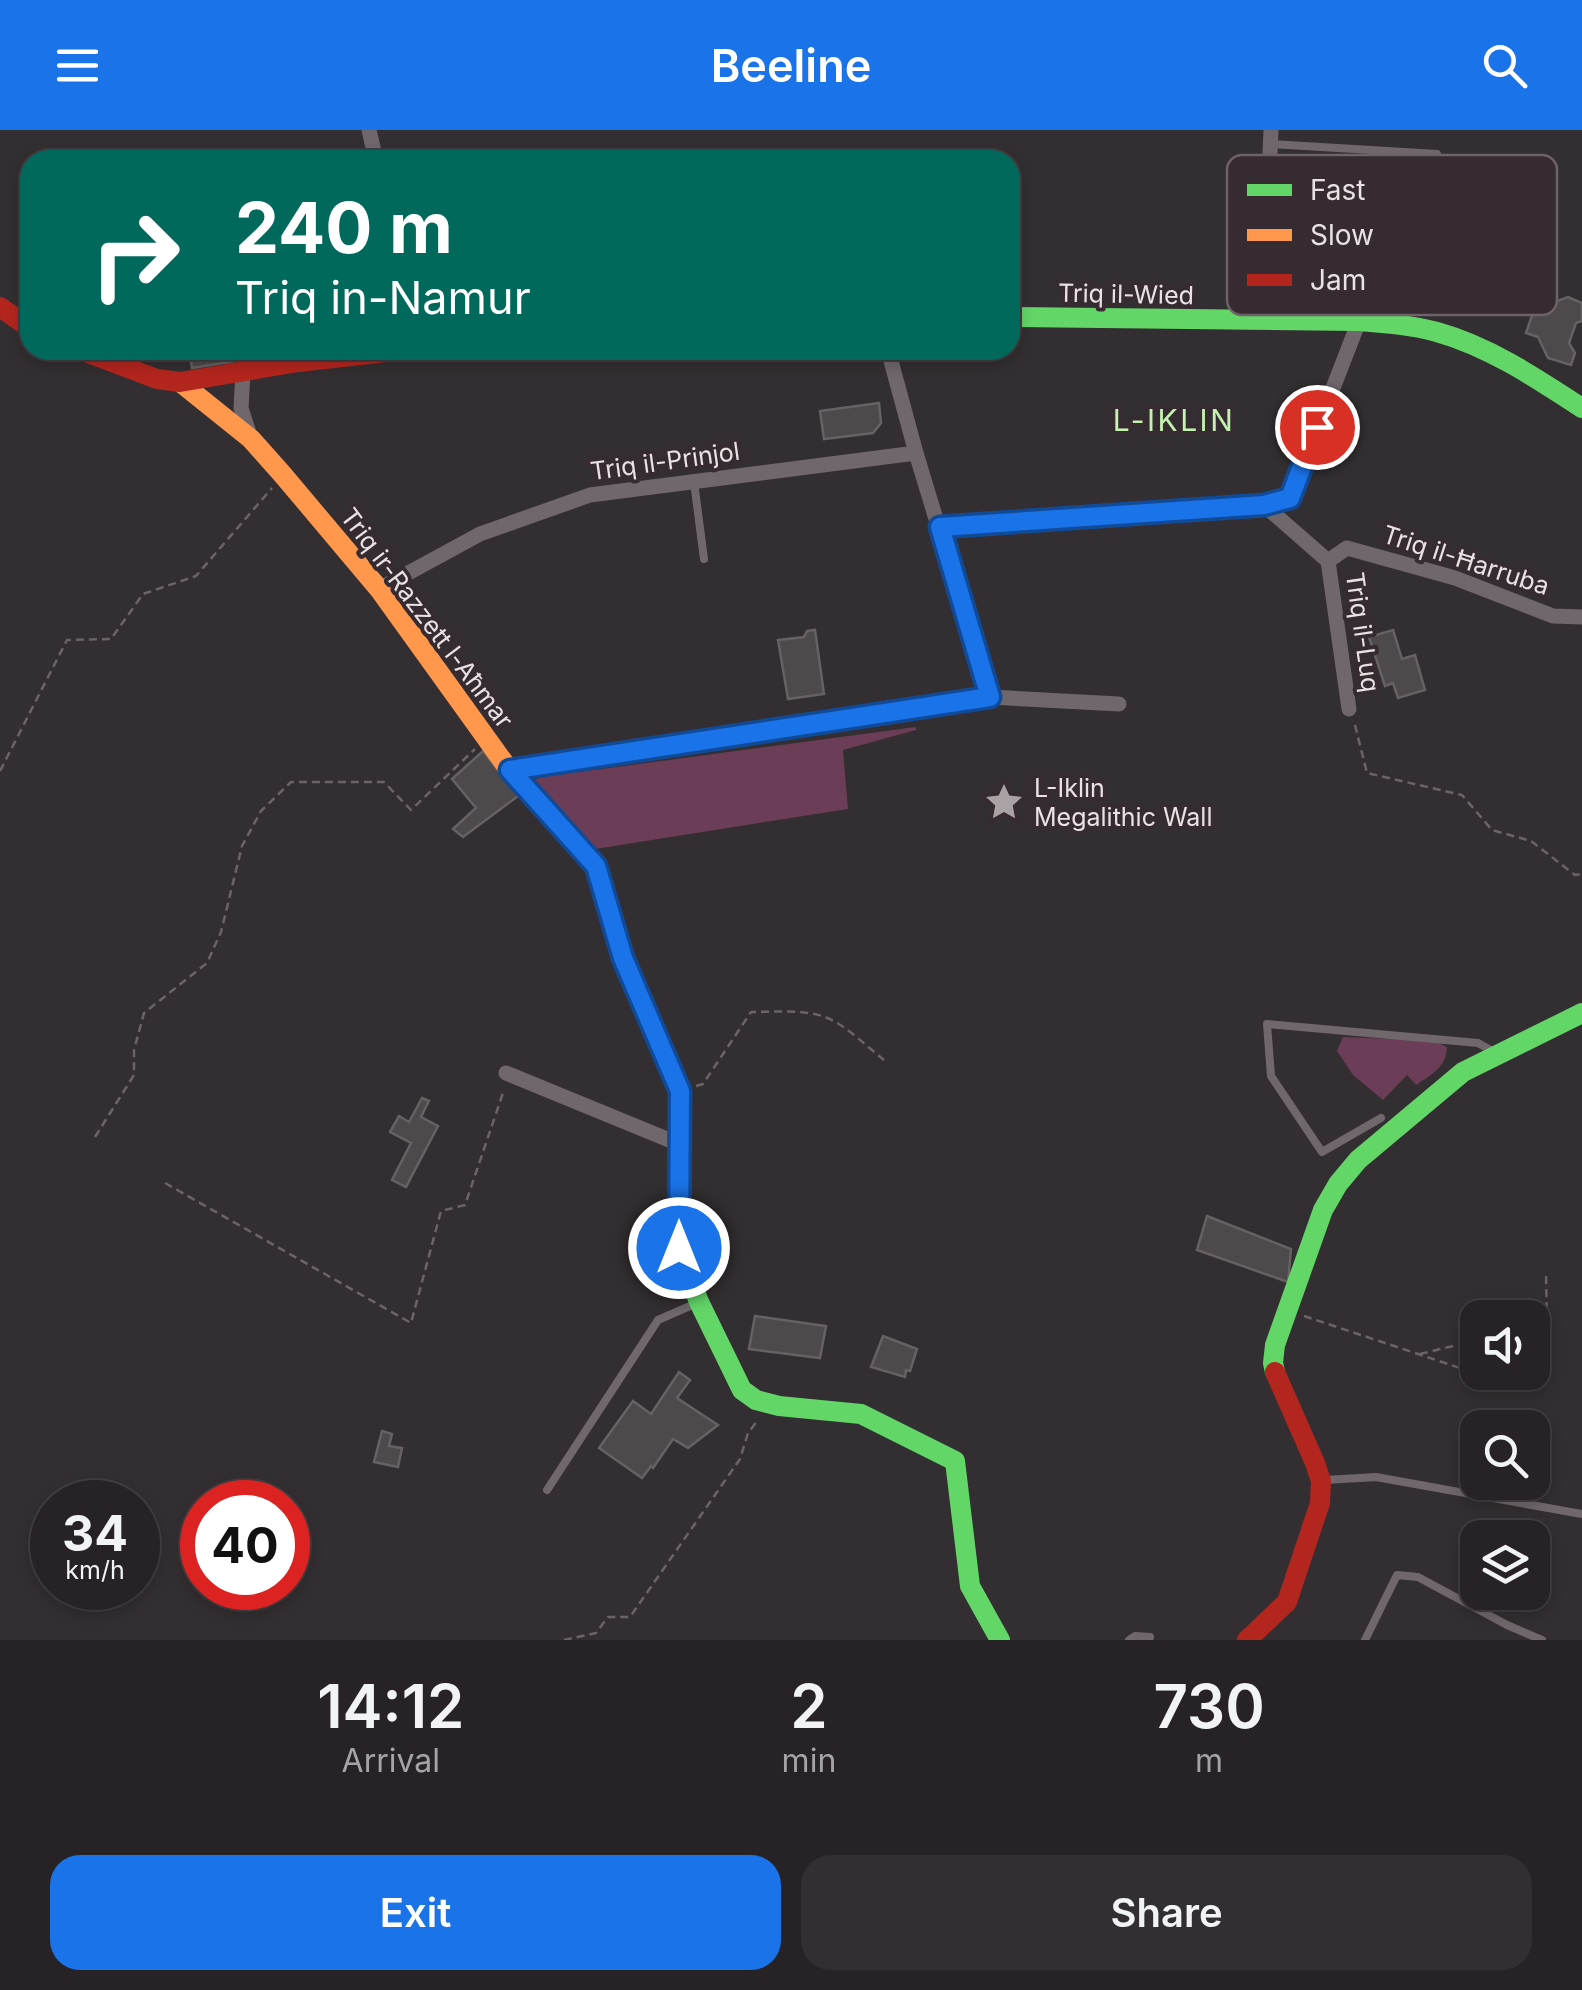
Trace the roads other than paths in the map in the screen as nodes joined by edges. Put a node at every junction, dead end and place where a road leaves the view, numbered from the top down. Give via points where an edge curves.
1 (1270, 137) edge
2 (1437, 155) edge
3 (0, 307) edge
4 (1263, 315) edge
5 (1020, 317) edge
6 (1263, 320) junction
7 (1359, 320) junction
8 (20, 322) edge
9 (108, 360) edge
10 (316, 360) edge
11 (891, 360) edge
12 (243, 372) junction
13 (180, 382) junction
14 (1582, 407) edge
15 (251, 439) junction
16 (916, 453) junction
17 (694, 482) junction
18 (1264, 505) junction
19 (940, 527) junction
20 (704, 559) dead end
21 (1328, 561) junction
22 (379, 589) junction
23 (1582, 617) edge
24 (990, 697) junction
25 (1118, 704) dead end
26 (1349, 709) road end
27 (510, 770) junction
28 (1582, 1013) edge
29 (1500, 1054) junction
30 (506, 1074) road end
31 (1381, 1118) dead end
32 (679, 1144) junction
33 (699, 1302) junction
34 (1321, 1481) junction
35 (547, 1490) dead end
36 (1582, 1514) edge
37 (1150, 1637) dead end
38 (1000, 1640) edge
39 (1129, 1640) edge
40 (1247, 1640) edge
41 (1365, 1640) edge
42 (1542, 1640) edge

1 - 2 lane
3 - 8 street
4 - 6 street
5 - 6 street, Triq il-Wied
6 - 7 street, Triq il-Wied
7 - 14 street, Triq il-Wied via 1412,326 1470,344
7 - 18 street via 1290,498
9 - 13 street
10 - 12 street
11 - 16 street
12 - 13 street
12 - 15 street, Triq ir-Razzett l-Aħmar via 241,408
13 - 15 street, Triq ir-Razzett l-Aħmar
15 - 22 street, Triq ir-Razzett l-Aħmar
16 - 17 street, Triq il-Prinjol
16 - 19 street
17 - 20 lane
17 - 22 street, Triq il-Prinjol via 590,495 480,534
18 - 19 street
18 - 21 street
19 - 24 street
21 - 23 street, Triq il-Ħarruba via 1347,548 1456,578 1553,616
21 - 26 street, Triq il-Luq
22 - 27 street, Triq ir-Razzett l-Aħmar
24 - 25 street
24 - 27 street
27 - 32 street, Triq ir-Razzett l-Aħmar via 596,866 623,958 680,1091
28 - 29 street
29 - 31 lane via 1478,1042 1266,1024 1271,1076 1322,1152
29 - 34 street via 1463,1072 1358,1160 1323,1210 1273,1363
30 - 32 street
32 - 33 street, Triq ir-Razzett l-Aħmar via 679,1248
33 - 35 lane via 658,1320
33 - 38 street, Triq ir-Razzett l-Aħmar via 742,1390 756,1400 861,1414 955,1461 970,1586
34 - 36 lane via 1376,1477
34 - 40 street via 1320,1504 1286,1602
37 - 39 lane
41 - 42 lane via 1397,1575 1418,1577

